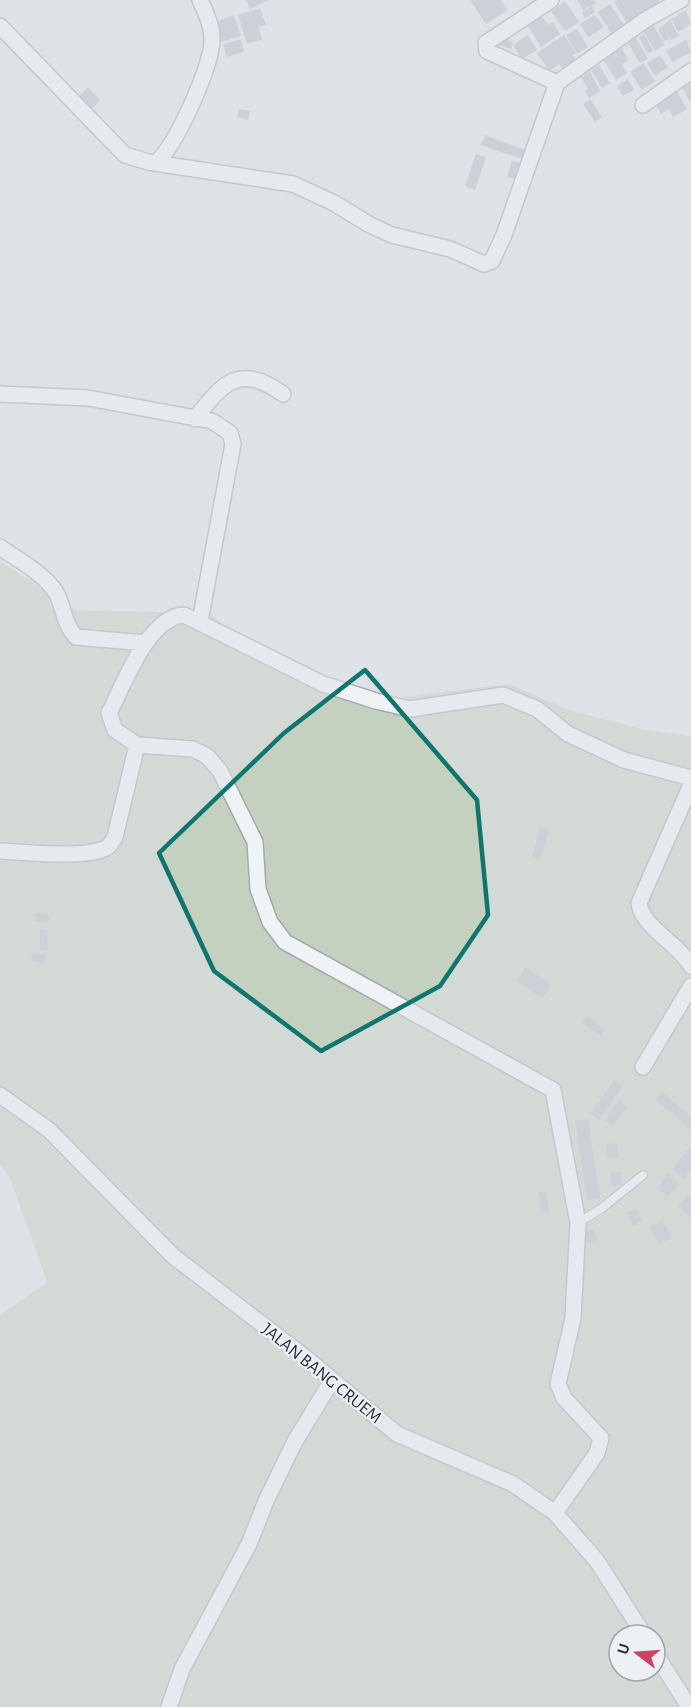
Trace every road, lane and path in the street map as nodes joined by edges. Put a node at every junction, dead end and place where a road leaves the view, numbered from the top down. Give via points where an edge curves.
1 (200, 0) edge
2 (551, 0) edge
3 (681, 0) edge
4 (0, 26) edge
5 (691, 71) edge
6 (557, 83) junction
7 (643, 105) dead end
8 (157, 162) junction
9 (0, 394) edge
10 (283, 394) dead end
11 (195, 419) junction
12 (0, 547) edge
13 (200, 621) junction
14 (145, 643) junction
15 (137, 745) junction
16 (691, 778) edge
17 (691, 785) edge
18 (0, 851) edge
19 (691, 966) edge
20 (691, 986) edge
21 (643, 1067) dead end
22 (0, 1095) edge
23 (643, 1174) dead end
24 (578, 1223) junction
25 (331, 1382) junction
26 (555, 1513) junction
27 (636, 1623) edge
28 (667, 1672) edge
29 (169, 1707) edge
30 (690, 1707) edge

1 - 8 street via 209,20 212,41 207,64 195,98
2 - 6 street via 486,43 486,47
3 - 6 street via 645,20
4 - 8 street via 125,155
5 - 7 street
6 - 8 street via 504,235 492,261 484,264 450,249 370,225 293,184
9 - 11 street via 88,398
10 - 11 street via 265,381 250,377 232,379
11 - 13 street via 223,427 233,444
12 - 14 street via 56,592 67,628 76,637
13 - 14 street via 175,615
13 - 16 street via 323,684 376,701 410,709 503,695 516,698 578,739 624,760
14 - 15 street via 109,713 115,730
15 - 18 street via 109,846 75,853
15 - 24 street via 193,749 207,756 220,771 255,842 258,889 270,922 285,942 553,1090
17 - 19 street via 639,903 640,910
20 - 21 street
22 - 25 street, JALAN BANG CRUEM via 49,1130 173,1256 306,1358
23 - 24 lane
24 - 26 street via 573,1318 558,1384 564,1398 596,1430 601,1445
25 - 26 street, JALAN BANG CRUEM via 397,1434 513,1484
25 - 29 street via 294,1443 249,1544 182,1670
26 - 27 street, JALAN BANG CRUEM via 597,1561
28 - 30 street

